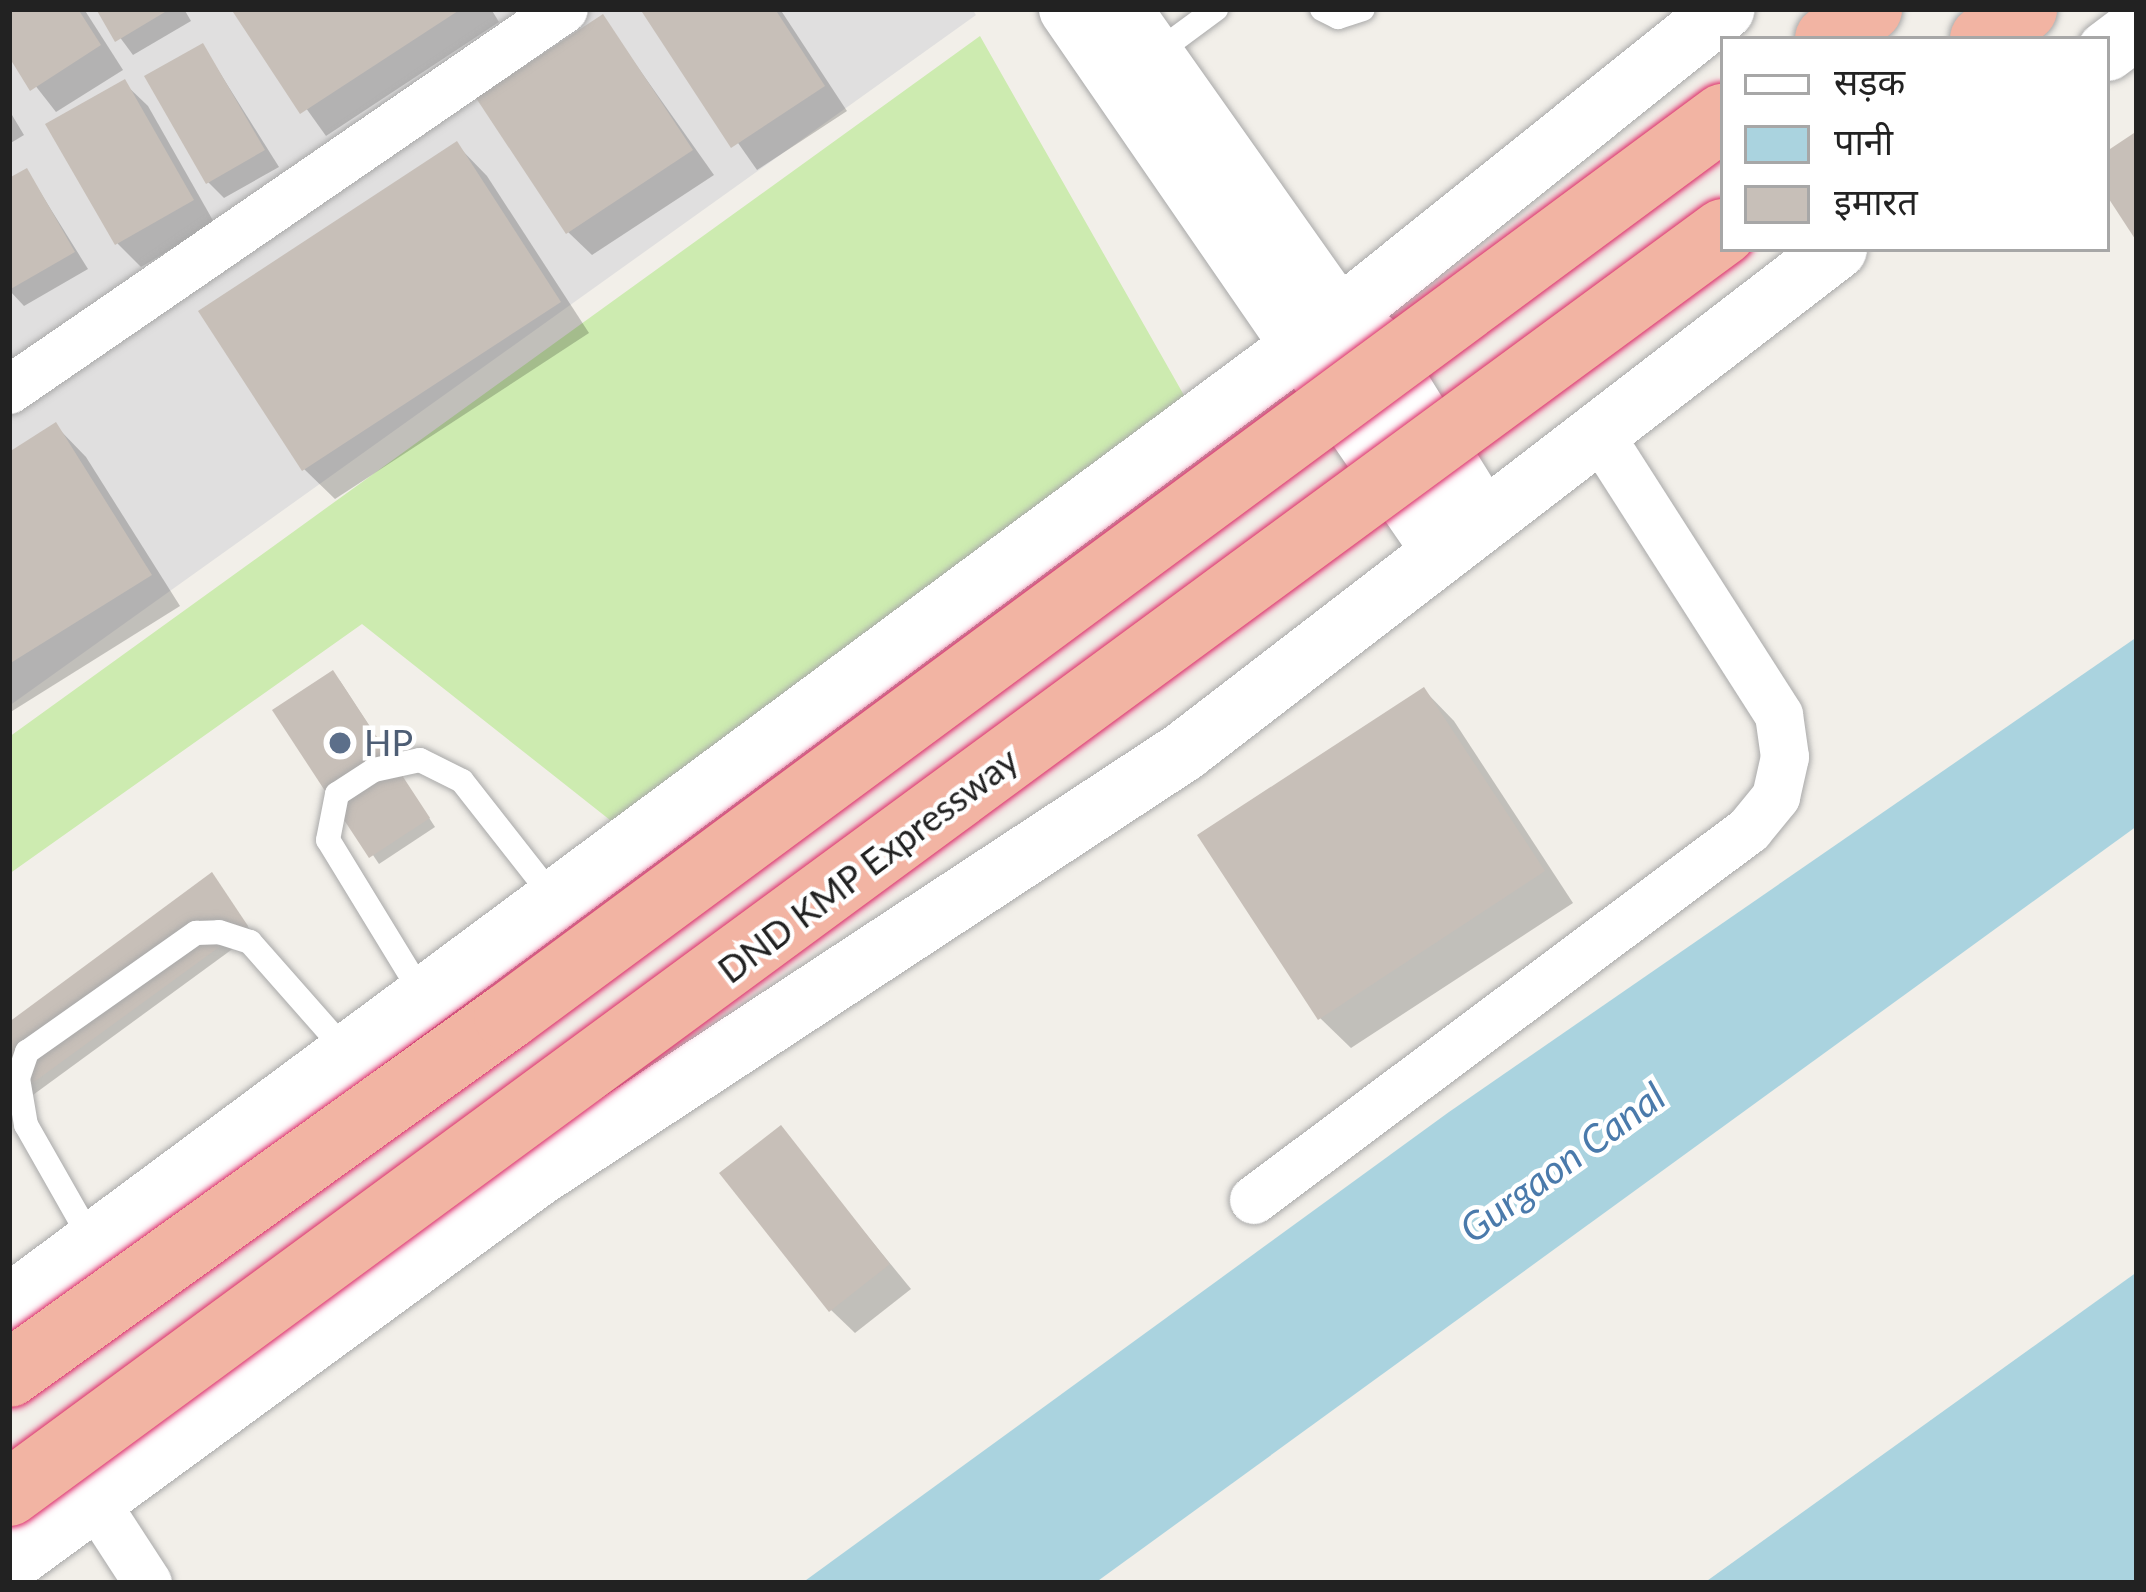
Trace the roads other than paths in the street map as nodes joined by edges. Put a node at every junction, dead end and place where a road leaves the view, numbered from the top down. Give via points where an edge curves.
1 (564, 9) edge
2 (1069, 9) edge
3 (1216, 9) edge
4 (1322, 9) edge
5 (1364, 9) edge
6 (1725, 9) edge
7 (1869, 9) edge
8 (2024, 9) edge
9 (2137, 28) edge
10 (1137, 32) edge
11 (1832, 36) edge
12 (1987, 36) edge
13 (2110, 48) edge
14 (1720, 119) edge
15 (1720, 234) edge
16 (1833, 252) edge
17 (1321, 331) junction
18 (14, 375) edge
19 (1598, 432) junction
20 (1463, 536) junction
21 (557, 902) junction
22 (425, 999) junction
23 (350, 1055) junction
24 (1254, 1200) dead end
25 (93, 1244) junction
26 (9, 1305) edge
27 (9, 1374) edge
28 (9, 1493) edge
29 (94, 1501) junction
30 (9, 1563) edge
31 (148, 1583) edge

1 - 18 street
2 - 17 street
3 - 10 lane
4 - 5 lane via 1337,17
6 - 17 street
7 - 11 highway
8 - 12 highway
9 - 13 street
10 - 17 street
14 - 27 highway, bridge via 507,1017
15 - 28 highway, DND KMP Expressway, bridge
16 - 19 street
17 - 20 street via 1318,378
17 - 21 street
19 - 20 street
19 - 24 street via 1779,715 1785,757 1776,797 1750,830
20 - 29 street via 1183,752 538,1175
21 - 22 street
21 - 22 lane via 462,781 420,760 374,770 337,794 328,840
22 - 23 street
23 - 25 street
23 - 25 lane via 250,942 219,932 196,934 27,1052 18,1078 26,1125
25 - 26 street
29 - 30 street
29 - 31 street

